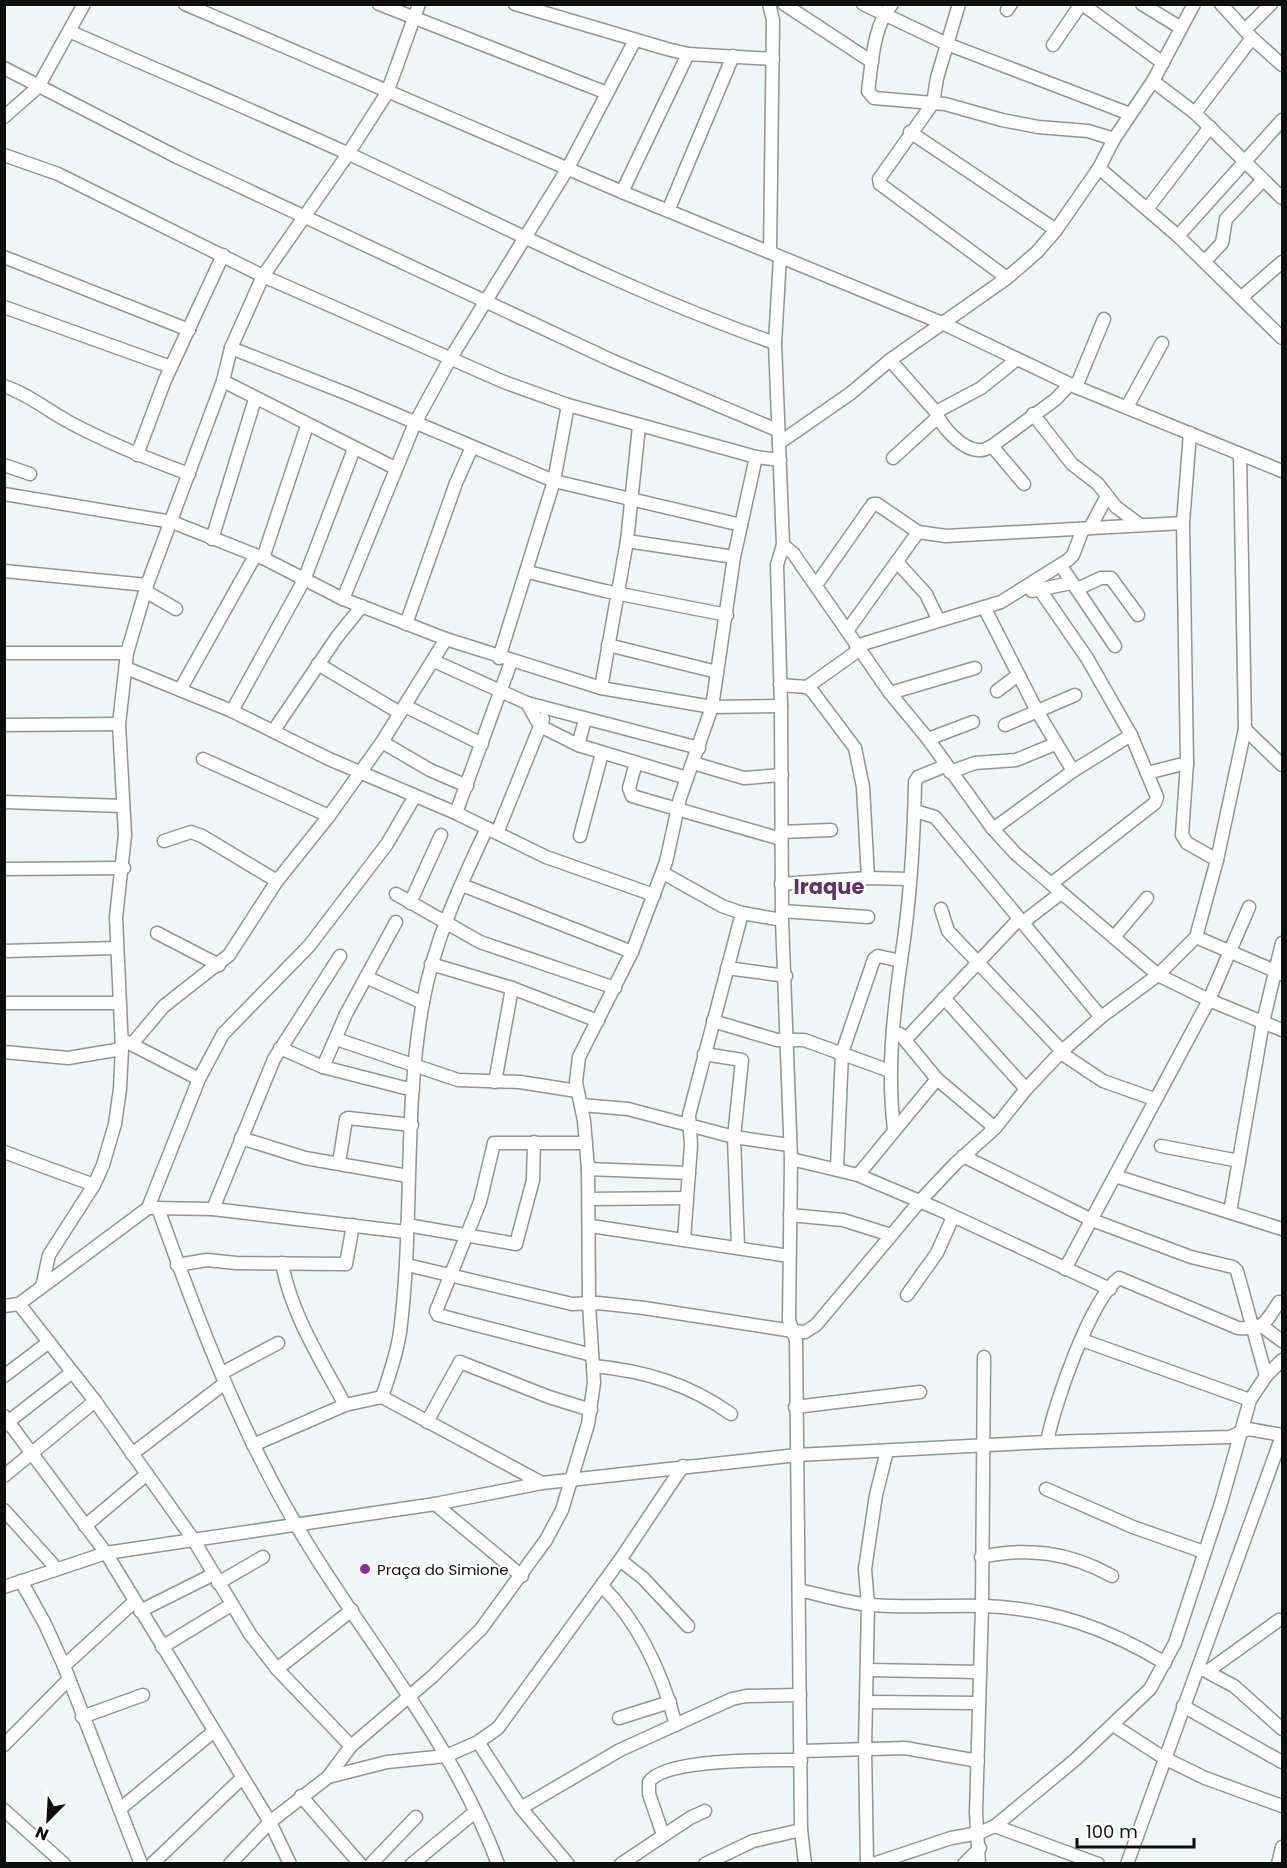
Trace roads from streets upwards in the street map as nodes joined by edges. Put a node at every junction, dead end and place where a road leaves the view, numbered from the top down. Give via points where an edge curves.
1 (84, 4) edge
2 (379, 4) edge
3 (419, 4) edge
4 (515, 4) edge
5 (770, 4) edge
6 (784, 4) edge
7 (863, 4) edge
8 (959, 4) edge
9 (1082, 4) edge
10 (1142, 4) edge
11 (1194, 4) edge
12 (1221, 4) edge
13 (1271, 4) edge
14 (193, 6) edge
15 (888, 9) edge
16 (414, 18) junction
17 (1181, 28) junction
18 (71, 32) junction
19 (1249, 34) junction
20 (635, 40) junction
21 (946, 44) junction
22 (1053, 45) dead end
23 (688, 54) junction
24 (733, 56) junction
25 (773, 59) junction
26 (872, 62) junction
27 (1163, 63) junction
28 (1282, 65) edge
29 (4, 68) edge
30 (1153, 81) junction
31 (38, 87) junction
32 (387, 93) junction
33 (607, 93) junction
34 (933, 103) junction
35 (1195, 113) junction
36 (1130, 114) junction
37 (4, 117) edge
38 (1282, 120) edge
39 (1210, 127) junction
40 (910, 132) junction
41 (1114, 139) junction
42 (348, 154) junction
43 (4, 155) edge
44 (1245, 161) junction
45 (568, 168) junction
46 (1099, 168) junction
47 (1263, 180) junction
48 (622, 192) junction
49 (1282, 198) edge
50 (1147, 209) junction
51 (668, 211) junction
52 (306, 216) junction
53 (1056, 230) junction
54 (1178, 236) junction
55 (524, 238) junction
56 (223, 255) junction
57 (775, 255) junction
58 (4, 257) edge
59 (1205, 261) junction
60 (1282, 262) edge
61 (263, 276) junction
62 (1007, 278) junction
63 (1243, 297) junction
64 (487, 300) junction
65 (4, 308) edge
66 (1104, 319) dead end
67 (942, 323) junction
68 (189, 330) junction
69 (1282, 338) edge
70 (775, 343) junction
71 (1162, 343) dead end
72 (231, 348) junction
73 (450, 358) junction
74 (890, 360) junction
75 (1016, 360) junction
76 (171, 368) junction
77 (223, 381) junction
78 (4, 386) edge
79 (1073, 386) junction
80 (255, 399) junction
81 (568, 405) junction
82 (1127, 407) junction
83 (1033, 414) junction
84 (937, 415) junction
85 (415, 423) junction
86 (307, 426) junction
87 (639, 426) junction
88 (777, 430) junction
89 (1190, 433) junction
90 (779, 443) junction
91 (992, 446) junction
92 (472, 447) junction
93 (354, 449) junction
94 (137, 455) junction
95 (1240, 455) junction
96 (756, 457) junction
97 (893, 458) dead end
98 (780, 460) junction
99 (4, 465) edge
100 (395, 468) junction
101 (1281, 468) edge
102 (30, 474) dead end
103 (189, 474) junction
104 (554, 481) junction
105 (1024, 484) dead end
106 (4, 494) edge
107 (1107, 496) junction
108 (631, 501) junction
109 (172, 522) junction
110 (1183, 523) junction
111 (1139, 524) junction
112 (741, 525) junction
113 (1087, 527) junction
114 (918, 532) junction
115 (212, 539) junction
116 (627, 541) junction
117 (783, 545) junction
118 (259, 557) junction
119 (734, 557) junction
120 (897, 562) junction
121 (1061, 566) junction
122 (4, 571) edge
123 (528, 572) junction
124 (304, 580) junction
125 (816, 585) junction
126 (1074, 586) junction
127 (146, 588) junction
128 (1040, 590) junction
129 (1019, 592) junction
130 (618, 594) junction
131 (343, 599) junction
132 (362, 606) junction
133 (984, 607) junction
134 (176, 609) dead end
135 (727, 615) junction
136 (1138, 615) dead end
137 (938, 619) junction
138 (406, 624) junction
139 (847, 631) junction
140 (446, 639) junction
141 (608, 645) junction
142 (1115, 646) dead end
143 (858, 648) junction
144 (4, 653) edge
145 (126, 653) junction
146 (505, 660) junction
147 (434, 661) junction
148 (318, 664) junction
149 (126, 668) junction
150 (975, 668) dead end
151 (717, 672) junction
152 (1018, 675) junction
153 (780, 685) junction
154 (807, 687) junction
155 (601, 688) junction
156 (180, 690) junction
157 (499, 691) junction
158 (997, 691) dead end
159 (890, 693) junction
160 (1075, 695) dead end
161 (527, 703) junction
162 (781, 706) junction
163 (712, 707) junction
164 (402, 710) junction
165 (548, 710) junction
166 (232, 711) junction
167 (1037, 711) junction
168 (585, 720) junction
169 (973, 722) dead end
170 (119, 724) junction
171 (4, 725) edge
172 (1005, 725) dead end
173 (540, 726) junction
174 (1245, 729) junction
175 (274, 730) junction
176 (1131, 735) junction
177 (928, 740) junction
178 (382, 742) junction
179 (482, 744) junction
180 (1055, 744) junction
181 (578, 745) junction
182 (699, 748) junction
183 (602, 753) junction
184 (202, 759) dead end
185 (636, 763) junction
186 (693, 763) junction
187 (1187, 763) junction
188 (1282, 765) edge
189 (948, 769) junction
190 (1073, 771) junction
191 (360, 772) junction
192 (1147, 773) junction
193 (782, 775) junction
194 (687, 778) junction
195 (467, 786) junction
196 (415, 796) junction
197 (4, 802) edge
198 (123, 806) junction
199 (677, 811) junction
200 (915, 811) junction
201 (456, 813) junction
202 (329, 816) junction
203 (993, 829) junction
204 (492, 830) junction
205 (831, 830) dead end
206 (781, 835) junction
207 (441, 836) dead end
208 (580, 836) dead end
209 (164, 841) dead end
210 (1218, 860) junction
211 (124, 868) junction
212 (4, 869) edge
213 (663, 873) junction
214 (868, 878) junction
215 (909, 879) junction
216 (277, 881) junction
217 (781, 884) junction
218 (1051, 884) junction
219 (462, 885) junction
220 (1061, 893) junction
221 (396, 894) dead end
222 (654, 895) junction
223 (1147, 898) dead end
224 (410, 903) junction
225 (1249, 907) dead end
226 (941, 909) dead end
227 (742, 913) junction
228 (782, 916) junction
229 (868, 917) dead end
230 (1020, 921) junction
231 (396, 922) dead end
232 (446, 925) junction
233 (157, 933) dead end
234 (1115, 936) junction
235 (1196, 937) junction
236 (1282, 943) edge
237 (116, 948) junction
238 (4, 951) edge
239 (632, 952) junction
240 (1230, 953) junction
241 (340, 956) dead end
242 (979, 960) junction
243 (901, 961) junction
244 (431, 964) junction
245 (219, 965) junction
246 (727, 968) junction
247 (1279, 973) edge
248 (1158, 975) junction
249 (786, 976) junction
250 (366, 977) junction
251 (512, 988) junction
252 (615, 988) junction
253 (944, 998) junction
254 (1209, 1000) junction
255 (4, 1003) edge
256 (119, 1003) junction
257 (423, 1003) junction
258 (1101, 1017) junction
259 (598, 1021) junction
260 (713, 1021) junction
261 (1263, 1022) junction
262 (894, 1030) junction
263 (1282, 1030) edge
264 (336, 1039) junction
265 (786, 1039) junction
266 (906, 1039) junction
267 (125, 1044) junction
268 (280, 1048) junction
269 (4, 1052) edge
270 (1062, 1052) junction
271 (842, 1053) junction
272 (704, 1054) junction
273 (323, 1067) junction
274 (415, 1068) junction
275 (890, 1071) junction
276 (199, 1079) junction
277 (937, 1079) junction
278 (495, 1082) junction
279 (1026, 1089) junction
280 (413, 1090) junction
281 (577, 1091) junction
282 (1155, 1099) junction
283 (580, 1105) junction
284 (691, 1124) junction
285 (412, 1125) junction
286 (995, 1128) junction
287 (894, 1129) junction
288 (734, 1137) junction
289 (241, 1138) junction
290 (534, 1142) junction
291 (586, 1143) junction
292 (789, 1145) junction
293 (1161, 1146) dead end
294 (4, 1152) edge
295 (963, 1156) junction
296 (791, 1159) junction
297 (1239, 1161) junction
298 (339, 1163) junction
299 (837, 1168) junction
300 (588, 1169) junction
301 (689, 1173) junction
302 (858, 1175) junction
303 (408, 1176) junction
304 (1114, 1176) junction
305 (94, 1185) junction
306 (687, 1198) junction
307 (590, 1199) junction
308 (920, 1201) junction
309 (153, 1208) junction
310 (213, 1209) junction
311 (1230, 1212) junction
312 (790, 1215) junction
313 (953, 1217) junction
314 (1092, 1220) junction
315 (353, 1226) junction
316 (591, 1226) junction
317 (406, 1228) junction
318 (1282, 1229) edge
319 (468, 1234) junction
320 (891, 1235) junction
321 (684, 1239) junction
322 (738, 1247) junction
323 (789, 1256) junction
324 (282, 1263) junction
325 (177, 1265) junction
326 (408, 1265) junction
327 (1065, 1269) junction
328 (451, 1275) junction
329 (42, 1287) junction
330 (1110, 1289) junction
331 (907, 1295) dead end
332 (1279, 1302) dead end
333 (19, 1304) junction
334 (589, 1304) junction
335 (4, 1306) edge
336 (1258, 1328) junction
337 (793, 1331) junction
338 (1082, 1340) junction
339 (1282, 1341) edge
340 (49, 1342) junction
341 (278, 1343) dead end
342 (984, 1357) dead end
343 (1282, 1360) edge
344 (593, 1361) junction
345 (71, 1373) junction
346 (4, 1376) edge
347 (1266, 1376) junction
348 (223, 1378) junction
349 (920, 1392) dead end
350 (382, 1397) junction
351 (1250, 1400) junction
352 (95, 1401) junction
353 (345, 1405) junction
354 (795, 1407) junction
355 (591, 1410) junction
356 (731, 1414) dead end
357 (6, 1422) edge
358 (428, 1422) junction
359 (1243, 1430) junction
360 (1282, 1436) edge
361 (1047, 1442) junction
362 (253, 1445) junction
363 (982, 1445) junction
364 (887, 1451) junction
365 (132, 1454) junction
366 (31, 1455) junction
367 (797, 1455) junction
368 (683, 1466) junction
369 (147, 1474) junction
370 (4, 1476) edge
371 (570, 1481) junction
372 (542, 1483) junction
373 (1046, 1489) dead end
374 (435, 1504) junction
375 (4, 1510) edge
376 (296, 1524) junction
377 (85, 1526) junction
378 (193, 1539) junction
379 (1204, 1552) junction
380 (106, 1553) junction
381 (263, 1557) dead end
382 (981, 1557) junction
383 (620, 1560) junction
384 (57, 1569) junction
385 (522, 1576) junction
386 (1112, 1576) dead end
387 (216, 1579) junction
388 (21, 1581) junction
389 (602, 1586) junction
390 (4, 1587) edge
391 (799, 1590) junction
392 (231, 1605) junction
393 (868, 1605) junction
394 (137, 1606) junction
395 (982, 1606) junction
396 (352, 1610) junction
397 (1279, 1620) dead end
398 (688, 1626) dead end
399 (162, 1647) junction
400 (1165, 1663) junction
401 (64, 1666) junction
402 (277, 1669) junction
403 (867, 1670) junction
404 (1204, 1670) junction
405 (980, 1672) junction
406 (68, 1680) junction
407 (143, 1695) dead end
408 (409, 1695) junction
409 (800, 1695) junction
410 (670, 1702) junction
411 (866, 1702) junction
412 (979, 1703) junction
413 (1183, 1706) junction
414 (82, 1717) junction
415 (620, 1718) dead end
416 (676, 1725) junction
417 (1113, 1725) junction
418 (1282, 1729) edge
419 (213, 1732) junction
420 (478, 1742) junction
421 (4, 1745) edge
422 (351, 1746) junction
423 (865, 1748) junction
424 (446, 1756) junction
425 (801, 1756) junction
426 (1164, 1758) junction
427 (978, 1761) junction
428 (1282, 1762) edge
429 (328, 1777) junction
430 (241, 1779) junction
431 (301, 1796) junction
432 (1282, 1806) edge
433 (521, 1808) junction
434 (120, 1809) junction
435 (4, 1810) edge
436 (705, 1811) dead end
437 (475, 1812) junction
438 (416, 1817) dead end
439 (270, 1822) junction
440 (995, 1826) junction
441 (801, 1830) junction
442 (979, 1833) junction
443 (663, 1835) junction
444 (1282, 1847) edge
445 (980, 1848) junction
446 (57, 1861) edge
447 (141, 1863) edge
448 (152, 1863) edge
449 (230, 1863) edge
450 (290, 1863) edge
451 (360, 1863) edge
452 (371, 1863) edge
453 (412, 1863) edge
454 (498, 1863) edge
455 (568, 1863) edge
456 (621, 1863) edge
457 (705, 1863) edge
458 (805, 1863) edge
459 (867, 1863) edge
460 (873, 1863) edge
461 (964, 1863) edge
462 (979, 1863) edge
463 (1098, 1863) edge
464 (1127, 1863) edge
465 (1278, 1863) edge

1 - 18 street
2 - 16 street
3 - 16 street
4 - 20 street
5 - 25 street
6 - 26 street
7 - 15 street
8 - 21 street
9 - 22 street
9 - 27 street
10 - 17 street
11 - 17 street
12 - 19 street
13 - 19 street
14 - 32 street
15 - 21 street
15 - 26 street
16 - 32 street
16 - 33 street
17 - 27 street
18 - 31 street
18 - 42 street
19 - 28 street
19 - 35 street
20 - 23 street
20 - 33 street
21 - 34 street
21 - 36 street
23 - 24 street
23 - 48 street
24 - 25 street
24 - 51 street
25 - 57 street
26 - 34 street via 870,95 883,100
27 - 30 street
29 - 31 street
30 - 35 street
30 - 36 street
31 - 37 street
31 - 52 street
32 - 42 street
32 - 45 street
33 - 45 street
34 - 40 street
34 - 41 street via 1038,127 1088,131
35 - 39 street
36 - 41 street
38 - 44 street
39 - 44 street
39 - 50 street
40 - 53 street
40 - 62 street via 879,179 881,187
41 - 46 street
42 - 52 street
42 - 55 street
43 - 56 street via 57,174
44 - 47 street
44 - 54 street
45 - 48 street
45 - 55 street
46 - 50 street
46 - 53 street
47 - 49 street
47 - 59 street via 1226,219 1222,243
48 - 51 street
50 - 54 street
51 - 57 street
52 - 61 street
52 - 64 street
53 - 62 street
54 - 59 street
55 - 64 street
55 - 70 street via 714,321
56 - 61 street
56 - 68 street
57 - 67 street
57 - 70 street
58 - 68 street
59 - 63 street
60 - 63 street
61 - 72 street
61 - 73 street
62 - 67 street
63 - 69 street
64 - 73 street
64 - 88 street via 624,366
65 - 76 street
66 - 79 street
67 - 74 street
67 - 75 street
68 - 76 street
70 - 88 street
71 - 82 street
72 - 77 street
72 - 85 street
73 - 81 street
73 - 85 street
74 - 84 street
74 - 90 street via 851,393
75 - 79 street
75 - 84 street
76 - 94 street
77 - 80 street
77 - 103 street
78 - 94 street
79 - 82 street
79 - 83 street
80 - 86 street
80 - 115 street
81 - 87 street
81 - 104 street
82 - 89 street
83 - 91 street
83 - 107 street via 1072,464
84 - 91 street via 950,432 972,449
84 - 97 street
85 - 92 street
85 - 100 street
86 - 93 street
86 - 118 street
87 - 96 street
87 - 108 street
88 - 90 street
89 - 95 street
89 - 110 street
90 - 98 street
91 - 105 street
92 - 104 street
92 - 138 street
93 - 100 street
93 - 124 street
94 - 103 street
95 - 101 street
95 - 174 street
96 - 98 street
96 - 112 street
98 - 117 street
99 - 102 street
100 - 131 street
103 - 109 street
104 - 108 street
104 - 123 street
106 - 109 street
107 - 111 street
107 - 113 street
108 - 112 street
108 - 116 street
109 - 115 street
109 - 127 street
110 - 111 street
110 - 187 street
111 - 113 street
112 - 119 street
113 - 114 street via 946,536
113 - 121 street via 1073,555
114 - 120 street
114 - 125 street via 873,504
115 - 118 street
116 - 119 street
116 - 130 street
117 - 125 street
117 - 153 street via 777,565
118 - 124 street
118 - 156 street
119 - 135 street
120 - 137 street via 926,594
120 - 139 street
121 - 126 street
121 - 129 street
122 - 127 street
123 - 130 street
123 - 146 street
124 - 131 street
124 - 166 street
125 - 139 street
126 - 128 street
126 - 136 street via 1111,578
126 - 142 street
127 - 134 street
127 - 145 street
128 - 129 street
128 - 176 street via 1087,658
129 - 133 street
130 - 135 street
130 - 141 street
131 - 132 street
132 - 138 street
132 - 148 street
133 - 137 street
133 - 152 street
135 - 151 street
137 - 143 street
138 - 140 street
139 - 143 street
140 - 146 street
140 - 147 street
141 - 151 street
141 - 155 street
143 - 154 street
143 - 159 street
144 - 145 street
145 - 149 street
146 - 155 street
146 - 157 street
147 - 157 street
147 - 164 street
148 - 164 street
148 - 175 street
149 - 156 street
149 - 170 street
150 - 159 street
151 - 163 street
152 - 158 street
152 - 167 street
153 - 154 street
153 - 162 street
154 - 214 street via 855,748 863,787
155 - 163 street
156 - 166 street
157 - 161 street
157 - 179 street
159 - 177 street
160 - 167 street
161 - 165 street
161 - 173 street
162 - 163 street
162 - 193 street
163 - 182 street
164 - 178 street
164 - 179 street
165 - 168 street
165 - 173 street
166 - 175 street
167 - 172 street
167 - 180 street
168 - 181 street
168 - 182 street
169 - 177 street
170 - 171 street
170 - 198 street
173 - 181 street
173 - 204 street
174 - 188 street
174 - 210 street
175 - 191 street
176 - 190 street
176 - 192 street
177 - 189 street
178 - 191 street
178 - 195 street
179 - 195 street
180 - 189 street via 1016,760
180 - 190 street
181 - 183 street
182 - 186 street
183 - 185 street
183 - 208 street
184 - 202 street
185 - 194 street
185 - 199 street via 630,795
186 - 193 street via 744,778
186 - 194 street
187 - 192 street
187 - 210 street via 1182,836 1187,843
189 - 200 street via 916,780
189 - 203 street
190 - 203 street
191 - 196 street
191 - 202 street
192 - 218 street via 1157,797 1155,803
193 - 206 street
194 - 199 street
195 - 201 street
196 - 201 street
196 - 276 street via 387,844 347,898 309,946 233,1022
197 - 198 street
198 - 211 street
199 - 206 street
199 - 213 street
200 - 215 street
200 - 230 street via 935,818
201 - 204 street
202 - 216 street
203 - 218 street
204 - 219 street
204 - 222 street via 546,857
205 - 206 street
206 - 217 street
207 - 224 street
209 - 216 street via 191,832
210 - 235 street
211 - 212 street
211 - 237 street via 116,917
213 - 222 street
213 - 227 street
214 - 215 street
214 - 217 street
215 - 243 street
216 - 245 street
217 - 228 street
218 - 220 street
219 - 232 street
219 - 239 street
220 - 230 street
220 - 234 street
221 - 224 street
222 - 239 street
223 - 234 street
224 - 232 street
225 - 240 street
226 - 242 street via 948,931
227 - 228 street
227 - 246 street
228 - 229 street
228 - 249 street
230 - 242 street
230 - 258 street
231 - 250 street
232 - 244 street
232 - 252 street via 480,942
233 - 245 street
234 - 248 street
235 - 240 street
235 - 248 street
236 - 247 street
237 - 238 street
237 - 256 street
239 - 252 street
240 - 247 street
240 - 254 street
241 - 268 street
242 - 253 street
242 - 270 street
243 - 262 street
243 - 271 street via 878,956 874,959
244 - 251 street
244 - 257 street
245 - 267 street via 178,993
246 - 249 street
246 - 260 street
247 - 261 street
248 - 254 street
248 - 258 street
249 - 265 street
250 - 257 street
250 - 264 street
251 - 259 street
251 - 278 street
252 - 259 street
253 - 266 street
253 - 279 street
254 - 261 street
254 - 282 street
255 - 256 street
256 - 267 street
257 - 274 street
258 - 270 street
259 - 281 street via 579,1057
260 - 265 street via 777,1040
260 - 272 street
261 - 263 street
261 - 297 street
262 - 266 street
262 - 275 street
264 - 273 street
264 - 274 street
265 - 271 street via 804,1040
265 - 292 street
266 - 277 street
267 - 269 street via 68,1058
267 - 276 street
267 - 305 street via 115,1124
268 - 273 street
268 - 289 street
270 - 279 street
270 - 282 street via 1103,1081
271 - 275 street
271 - 299 street
272 - 284 street via 689,1114
272 - 288 street via 742,1060
273 - 280 street
274 - 278 street via 458,1080
274 - 280 street
275 - 287 street
276 - 309 street
277 - 286 street
277 - 287 street
278 - 281 street
279 - 286 street
280 - 285 street
281 - 283 street
282 - 304 street
283 - 284 street via 628,1109
283 - 291 street
284 - 288 street
284 - 301 street
285 - 298 street via 346,1119
285 - 303 street
286 - 295 street
287 - 302 street
288 - 292 street
288 - 322 street
289 - 298 street via 305,1158
289 - 310 street
290 - 291 street
290 - 319 street via 494,1143
290 - 319 street via 533,1180 518,1242
291 - 300 street
292 - 296 street
293 - 297 street
294 - 305 street
295 - 308 street
295 - 314 street
296 - 299 street
296 - 312 street
297 - 311 street
298 - 303 street
299 - 302 street
300 - 301 street
300 - 307 street
301 - 306 street
302 - 308 street
303 - 317 street
304 - 311 street
304 - 314 street
305 - 329 street via 49,1255
306 - 307 street
306 - 321 street
307 - 316 street
308 - 313 street
308 - 320 street
309 - 310 street
309 - 325 street
309 - 329 street
310 - 315 street
311 - 318 street
312 - 320 street via 843,1220
312 - 323 street
313 - 327 street
313 - 331 street via 937,1253
314 - 327 street
314 - 336 street via 1191,1257 1233,1267
315 - 317 street
315 - 324 street via 346,1264
316 - 321 street
316 - 334 street
317 - 319 street
317 - 326 street
319 - 328 street
320 - 337 street via 816,1325 805,1332
321 - 322 street
322 - 323 street
323 - 337 street via 789,1320
324 - 325 street via 207,1260
324 - 353 street via 301,1320
325 - 348 street
326 - 328 street
326 - 350 street via 400,1334
327 - 330 street
328 - 334 street via 561,1302
328 - 344 street via 436,1311 438,1315
329 - 333 street
330 - 336 street via 1119,1278 1238,1328
330 - 338 street
332 - 336 street
333 - 335 street
333 - 340 street
334 - 337 street via 644,1308
334 - 344 street
336 - 339 street
336 - 347 street
337 - 354 street
338 - 351 street
338 - 361 street via 1057,1401
340 - 345 street
340 - 346 street
341 - 348 street
342 - 363 street
343 - 347 street
344 - 355 street
344 - 356 street via 667,1379
345 - 352 street
345 - 357 street
347 - 351 street
348 - 362 street
348 - 365 street
349 - 354 street
350 - 353 street
350 - 358 street
351 - 359 street
352 - 365 street
352 - 366 street
353 - 362 street
354 - 367 street
355 - 358 street via 460,1362
355 - 371 street
357 - 366 street
358 - 372 street
359 - 360 street
359 - 361 street via 1230,1437
359 - 379 street
360 - 404 street via 1206,1642
361 - 363 street
362 - 376 street
363 - 364 street
363 - 382 street
364 - 367 street
364 - 393 street via 865,1569
365 - 369 street
366 - 370 street
366 - 377 street
367 - 368 street
367 - 391 street
368 - 371 street
368 - 383 street
369 - 377 street
369 - 378 street
371 - 372 street
371 - 385 street via 555,1527
372 - 374 street
373 - 379 street via 1133,1527
374 - 376 street
374 - 385 street
375 - 384 street
376 - 378 street
376 - 396 street
377 - 380 street
378 - 380 street
378 - 387 street
379 - 400 street
380 - 384 street
380 - 394 street
381 - 387 street
382 - 386 street via 1019,1551 1047,1552 1074,1558
382 - 395 street
383 - 389 street
383 - 398 street via 643,1578
384 - 388 street
385 - 408 street via 481,1629
387 - 392 street
387 - 394 street
388 - 390 street
388 - 401 street
389 - 410 street via 641,1636
389 - 420 street via 509,1716
391 - 393 street
391 - 409 street
392 - 399 street
392 - 402 street
393 - 395 street
393 - 403 street
394 - 399 street
394 - 401 street
395 - 400 street via 1069,1618 1109,1632
395 - 405 street
396 - 402 street
396 - 408 street
397 - 404 street
399 - 419 street
400 - 417 street via 1150,1689
401 - 406 street
402 - 422 street
403 - 405 street
403 - 411 street
404 - 413 street
404 - 418 street via 1234,1686
405 - 412 street
406 - 414 street
406 - 421 street
407 - 414 street
408 - 422 street
408 - 424 street
409 - 416 street via 746,1696
409 - 425 street
410 - 415 street
410 - 416 street
411 - 412 street
411 - 423 street
412 - 427 street
413 - 426 street
413 - 428 street
414 - 434 street
416 - 433 street via 620,1749
417 - 426 street
417 - 440 street
419 - 430 street
419 - 434 street
420 - 424 street
420 - 433 street
422 - 429 street
423 - 425 street
423 - 427 street via 905,1748
423 - 459 street
424 - 429 street via 379,1764
424 - 437 street
425 - 441 street
425 - 443 street via 708,1763 657,1775 650,1782 649,1794
426 - 432 street via 1205,1778
426 - 464 street
427 - 442 street
429 - 431 street
430 - 439 street
430 - 448 street
431 - 439 street
431 - 451 street
433 - 455 street
434 - 447 street
435 - 446 street
436 - 443 street
437 - 453 street
437 - 454 street
438 - 452 street
439 - 449 street
439 - 450 street
440 - 442 street
440 - 463 street
441 - 457 street via 753,1841
441 - 458 street
442 - 445 street
442 - 460 street
443 - 456 street
444 - 465 street
445 - 461 street
445 - 462 street

